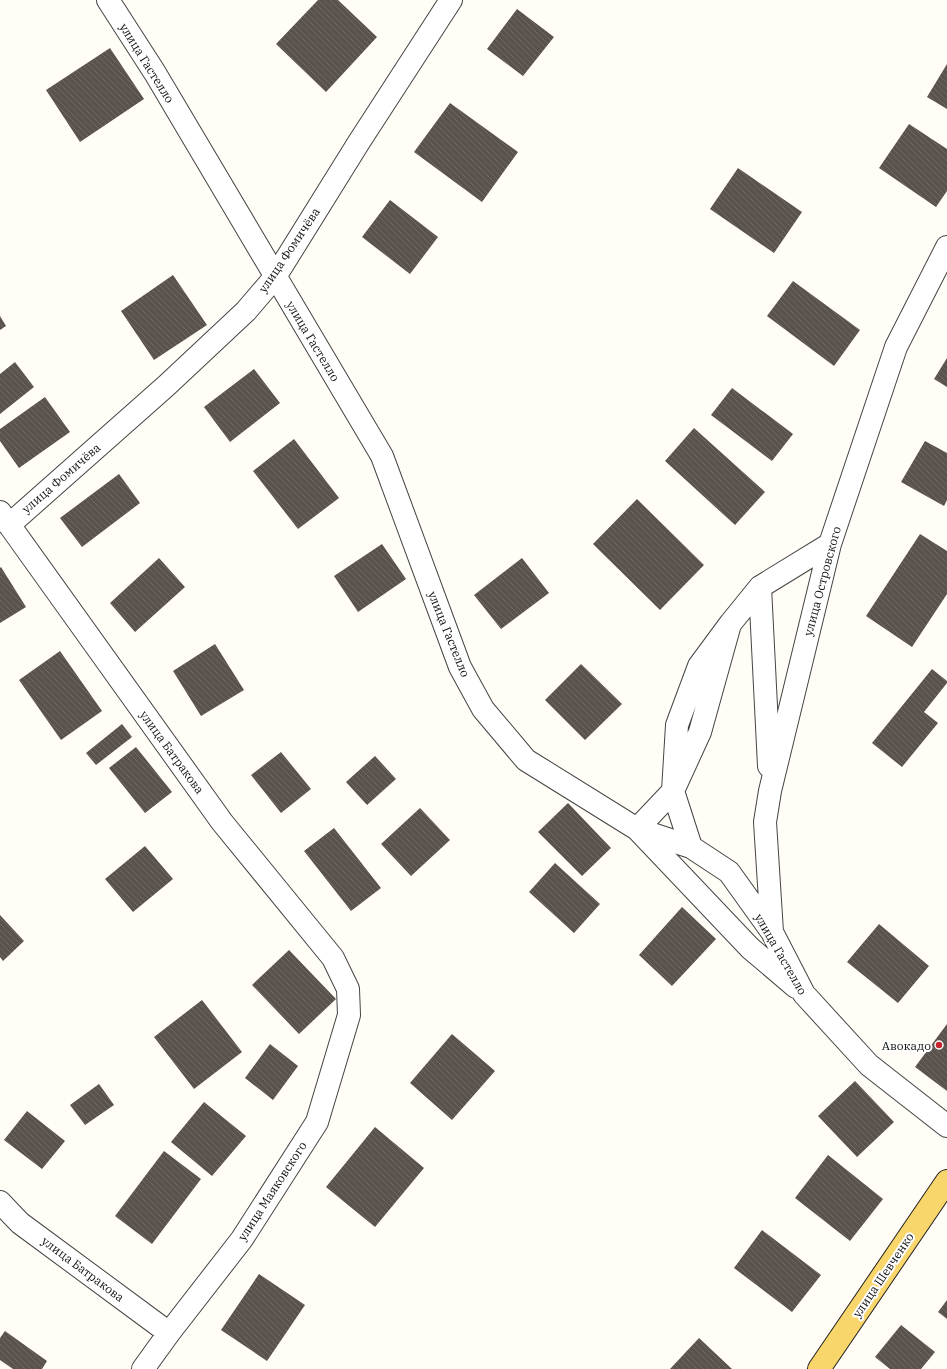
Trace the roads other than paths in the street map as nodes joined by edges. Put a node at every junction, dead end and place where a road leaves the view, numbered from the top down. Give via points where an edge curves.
1 (108, 0) edge
2 (451, 0) edge
3 (947, 247) edge
4 (275, 277) junction
5 (4, 518) edge
6 (830, 544) junction
7 (760, 587) junction
8 (673, 791) junction
9 (770, 792) junction
10 (637, 829) junction
11 (691, 847) junction
12 (772, 932) junction
13 (348, 989) joint
14 (804, 994) junction
15 (947, 1126) edge
16 (947, 1181) edge
17 (0, 1202) edge
18 (169, 1333) junction
19 (143, 1369) edge
20 (819, 1369) edge

1 - 4 street, улица Гастелло via 155,73
2 - 4 street, улица Фомичёва
3 - 6 street, улица Островского via 896,347
4 - 5 street, улица Фомичёва via 246,311 166,386
4 - 10 street, улица Гастелло via 382,456 460,667 483,709 526,760
5 - 13 street, улица Батракова via 222,822 333,958
6 - 7 street
6 - 9 street, улица Островского
7 - 8 street via 730,624 700,732
7 - 9 street
8 - 10 street
8 - 11 street
9 - 12 street, улица Островского via 765,822
10 - 11 street, улица Гастелло
10 - 14 street via 750,948
11 - 12 street, улица Гастелло via 729,872
12 - 14 street, улица Гастелло
13 - 18 street, улица Маяковского via 349,1015 317,1122 242,1239
14 - 15 street, улица Гастелло via 868,1065
16 - 20 main road, улица Шевченко
17 - 18 street, улица Батракова via 20,1222
18 - 19 street, улица Маяковского

